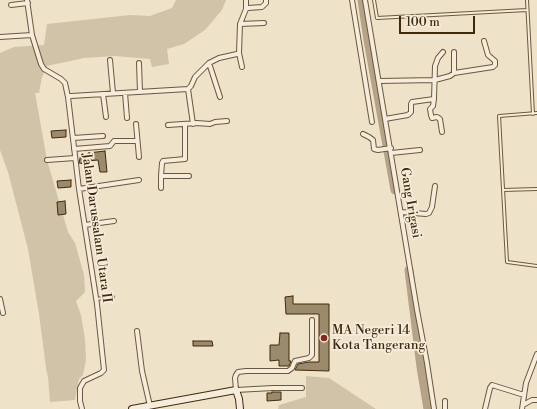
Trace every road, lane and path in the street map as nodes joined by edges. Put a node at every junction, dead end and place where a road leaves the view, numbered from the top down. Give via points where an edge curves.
1 (246, 0) edge
2 (266, 0) edge
3 (352, 0) edge
4 (365, 0) edge
5 (374, 0) edge
6 (527, 0) edge
7 (28, 2) edge
8 (11, 5) dead end
9 (246, 9) junction
10 (527, 10) junction
11 (264, 23) dead end
12 (240, 24) junction
13 (32, 35) junction
14 (0, 37) edge
15 (484, 41) dead end
16 (442, 52) dead end
17 (454, 52) dead end
18 (239, 53) junction
19 (110, 60) dead end
20 (139, 63) dead end
21 (209, 63) junction
22 (242, 67) dead end
23 (454, 73) junction
24 (435, 80) junction
25 (379, 81) junction
26 (188, 89) junction
27 (140, 92) junction
28 (113, 93) junction
29 (125, 93) junction
30 (104, 94) junction
31 (68, 97) junction
32 (220, 97) dead end
33 (434, 99) junction
34 (537, 113) edge
35 (533, 114) junction
36 (106, 117) dead end
37 (127, 118) dead end
38 (386, 119) junction
39 (227, 121) dead end
40 (372, 122) dead end
41 (136, 124) dead end
42 (185, 124) junction
43 (193, 124) junction
44 (168, 125) dead end
45 (442, 132) dead end
46 (363, 134) dead end
47 (103, 136) dead end
48 (73, 138) junction
49 (137, 141) junction
50 (74, 149) junction
51 (390, 149) junction
52 (420, 150) dead end
53 (139, 157) dead end
54 (75, 158) junction
55 (47, 160) dead end
56 (161, 176) junction
57 (189, 176) dead end
58 (139, 180) dead end
59 (435, 186) dead end
60 (161, 188) dead end
61 (537, 189) edge
62 (79, 190) junction
63 (503, 190) junction
64 (401, 212) junction
65 (114, 221) dead end
66 (85, 225) junction
67 (537, 266) edge
68 (113, 297) dead end
69 (0, 299) edge
70 (96, 299) junction
71 (1, 306) edge
72 (3, 313) dead end
73 (312, 320) dead end
74 (137, 331) dead end
75 (537, 354) edge
76 (302, 388) dead end
77 (236, 390) junction
78 (524, 395) junction
79 (537, 400) edge
80 (445, 402) dead end
81 (150, 406) junction
82 (523, 407) edge
83 (82, 409) edge
84 (135, 409) edge
85 (240, 409) edge
86 (434, 409) edge
87 (445, 409) edge
88 (485, 409) edge

1 - 9 street
2 - 9 street via 262,7
3 - 40 street
4 - 25 street, Gang Irigasi
5 - 10 lane via 377,18
6 - 10 lane
7 - 8 street
7 - 13 street, Jalan Darussalam Utara II
9 - 12 street
10 - 35 lane
11 - 12 street
12 - 18 street
13 - 14 street
13 - 31 street, Jalan Darussalam Utara II via 41,64 44,69 65,83
15 - 23 street via 488,55 495,61 495,65
16 - 24 street via 435,66
17 - 23 street
18 - 21 street
18 - 22 street
19 - 28 street
20 - 27 street
21 - 26 street via 194,77
21 - 32 street
23 - 24 street
24 - 25 street
24 - 33 street
25 - 38 street, Gang Irigasi
26 - 27 street
26 - 43 street
27 - 29 street
28 - 29 street
28 - 30 street
29 - 37 street
30 - 31 street
30 - 36 street
31 - 48 street, Jalan Darussalam Utara II
33 - 38 street via 412,102 408,116
33 - 45 street via 431,115 432,118 439,118
34 - 35 lane
35 - 63 lane via 500,116
38 - 51 street, Gang Irigasi
39 - 43 street
41 - 49 street
42 - 43 street
42 - 44 street
42 - 56 street via 185,159 163,160
46 - 51 street via 373,140 374,149
47 - 48 street
48 - 50 street, Jalan Darussalam Utara II
49 - 50 street
49 - 53 street
50 - 54 street, Jalan Darussalam Utara II
51 - 52 street
51 - 64 street, Gang Irigasi
54 - 55 street
54 - 62 street, Jalan Darussalam Utara II
56 - 57 street
56 - 60 street
58 - 62 street
59 - 64 street via 429,213
61 - 63 lane
62 - 66 street, Jalan Darussalam Utara II
63 - 67 lane via 507,262
64 - 86 street, Gang Irigasi
65 - 66 street
66 - 70 street, Jalan Darussalam Utara II
68 - 70 lane
69 - 71 street
70 - 83 street, Jalan Darussalam Utara II via 104,370 101,374 84,381 80,388
71 - 72 street
73 - 77 street via 310,357 294,360 292,368 288,370 238,372 235,378
74 - 81 street
75 - 78 street
76 - 77 street
77 - 81 street
77 - 85 street
78 - 82 street
78 - 88 street via 492,385
79 - 82 street
80 - 87 street
81 - 84 street

